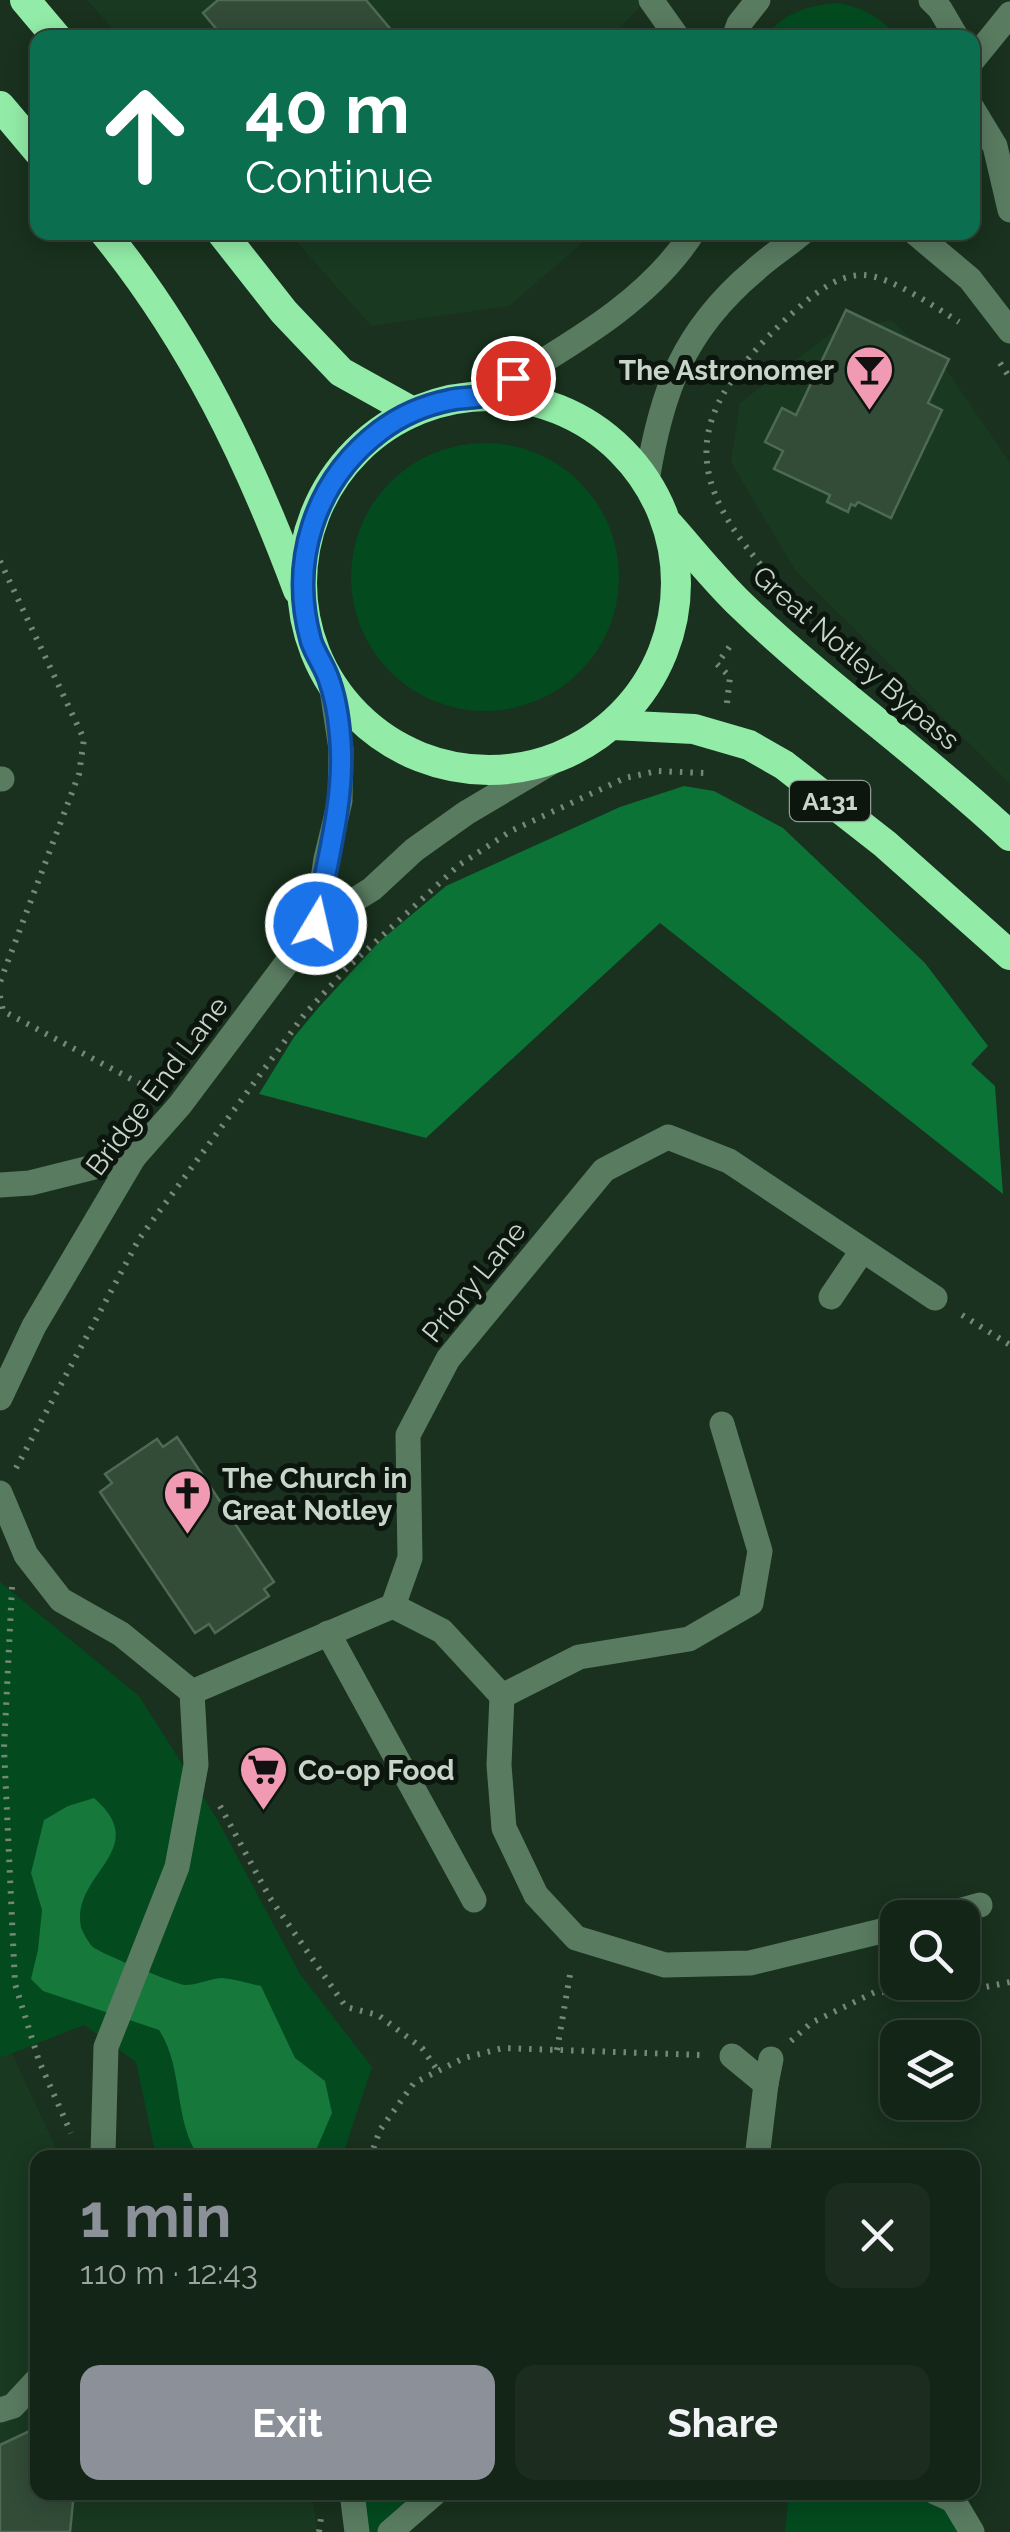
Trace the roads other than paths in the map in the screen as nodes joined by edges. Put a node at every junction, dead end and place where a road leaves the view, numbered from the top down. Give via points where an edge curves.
1 (25, 0) edge
2 (651, 0) edge
3 (758, 0) edge
4 (931, 0) edge
5 (1010, 14) edge
6 (50, 30) edge
7 (672, 30) edge
8 (737, 30) edge
9 (953, 30) edge
10 (980, 49) edge
11 (0, 106) edge
12 (980, 121) edge
13 (30, 142) edge
14 (1010, 210) edge
15 (110, 240) edge
16 (227, 240) edge
17 (687, 240) edge
18 (793, 240) edge
19 (924, 240) edge
20 (1010, 331) edge
21 (486, 396) junction
22 (413, 412) junction
23 (647, 481) junction
24 (667, 523) junction
25 (303, 602) junction
26 (331, 684) junction
27 (613, 726) junction
28 (557, 759) junction
29 (1010, 836) edge
30 (316, 924) junction
31 (1010, 955) edge
32 (134, 1157) junction
33 (0, 1185) edge
34 (862, 1251) junction
35 (831, 1297) dead end
36 (935, 1298) road end
37 (0, 1398) edge
38 (722, 1424) dead end
39 (10, 1488) edge
40 (393, 1606) junction
41 (328, 1633) junction
42 (192, 1692) junction
43 (502, 1696) junction
44 (474, 1900) dead end
45 (880, 1931) edge
46 (732, 2056) road end
47 (104, 2150) edge
48 (758, 2150) edge
49 (30, 2388) edge
50 (0, 2410) edge
51 (353, 2500) edge
52 (427, 2500) edge
53 (953, 2500) edge
54 (357, 2532) edge
55 (390, 2532) edge
56 (972, 2532) edge

1 - 6 highway
2 - 7 street
3 - 8 street
4 - 9 street
5 - 10 street
11 - 13 highway
12 - 14 street via 996,146
15 - 25 highway via 212,392
16 - 22 highway via 341,372
17 - 21 street via 641,292
18 - 23 street via 734,289 688,346 662,404
19 - 20 street via 970,279
21 - 22 highway
21 - 23 highway via 533,400 578,418 616,445
22 - 25 highway via 358,449 328,489 308,536
23 - 24 highway
24 - 27 highway via 676,611 643,693
24 - 29 highway, Great Notley Bypass via 752,615
25 - 26 highway via 312,644
26 - 28 highway via 391,744 430,762 472,771 516,770
26 - 30 street, Bridge End Lane via 341,748 340,801
27 - 28 highway
27 - 31 highway, A131 via 694,729 749,744 886,844
28 - 30 street, Bridge End Lane via 466,813 372,889
30 - 32 street, Bridge End Lane
32 - 33 street
32 - 37 street, Bridge End Lane via 34,1326
34 - 35 street
34 - 36 street, Priory Lane
34 - 40 street, Priory Lane via 729,1161 668,1137 604,1170 448,1359 408,1435 410,1558
38 - 43 street via 760,1551 751,1604 689,1639 579,1657
39 - 42 street via 26,1554 61,1600 121,1634
40 - 41 street
40 - 43 street via 442,1631
41 - 42 street
41 - 44 street
42 - 47 street via 196,1760 177,1867 106,2047
43 - 45 street via 504,1828 536,1896 576,1938 666,1965 750,1963
46 - 48 street via 768,2072
49 - 50 street
51 - 54 street
52 - 55 street
53 - 56 street

